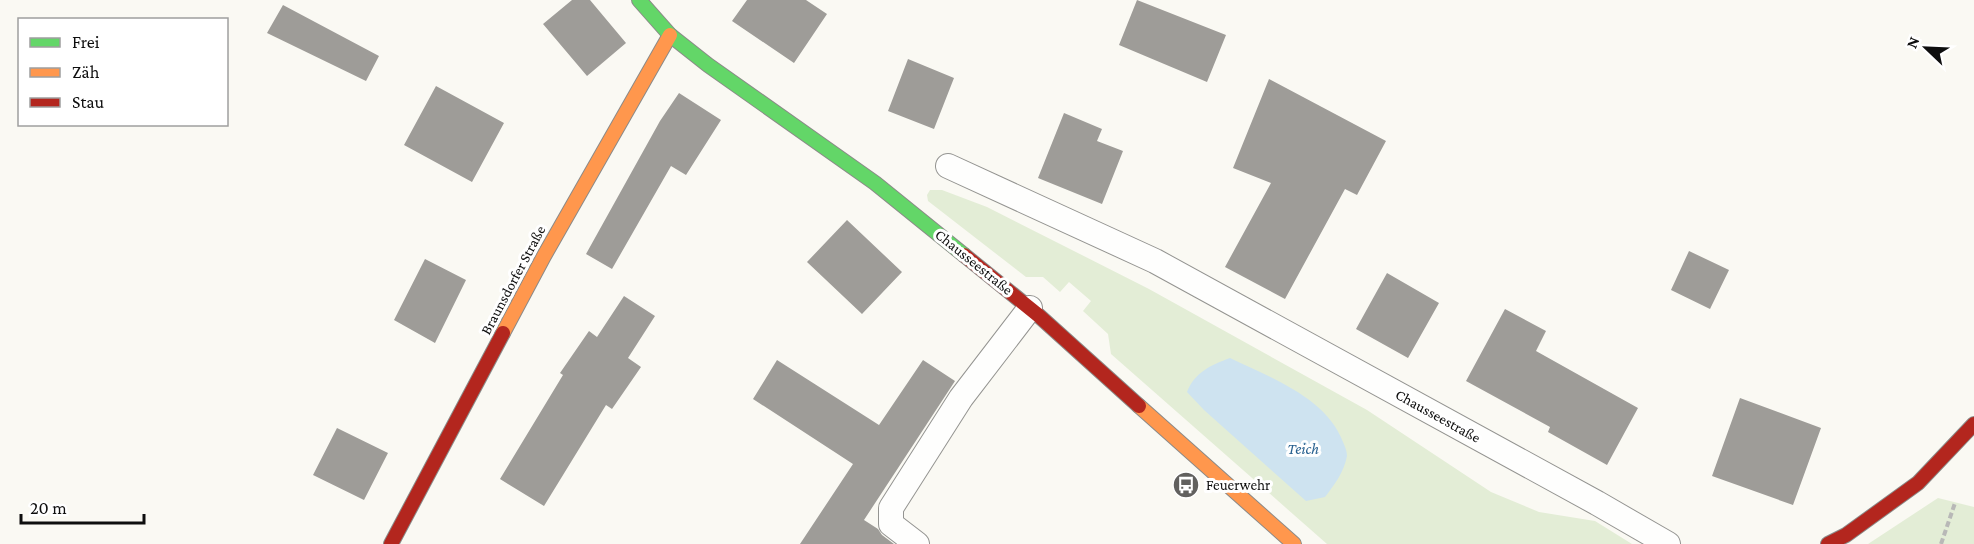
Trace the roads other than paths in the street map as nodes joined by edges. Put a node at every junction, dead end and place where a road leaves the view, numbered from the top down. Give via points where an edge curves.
1 (639, 0) edge
2 (670, 35) junction
3 (948, 166) dead end
4 (1030, 308) junction
5 (1974, 424) edge
6 (391, 544) edge
7 (917, 544) edge
8 (1293, 544) edge
9 (1668, 544) edge
10 (1828, 544) edge

1 - 2 main road, Chausseestraße
2 - 4 main road, Chausseestraße via 875,183
2 - 6 main road, Braunsdorfer Straße via 544,256
3 - 9 lane, Chausseestraße via 1155,261
4 - 7 lane via 961,398 891,508 891,524
4 - 8 main road, Chausseestraße
5 - 10 main road via 1918,483

